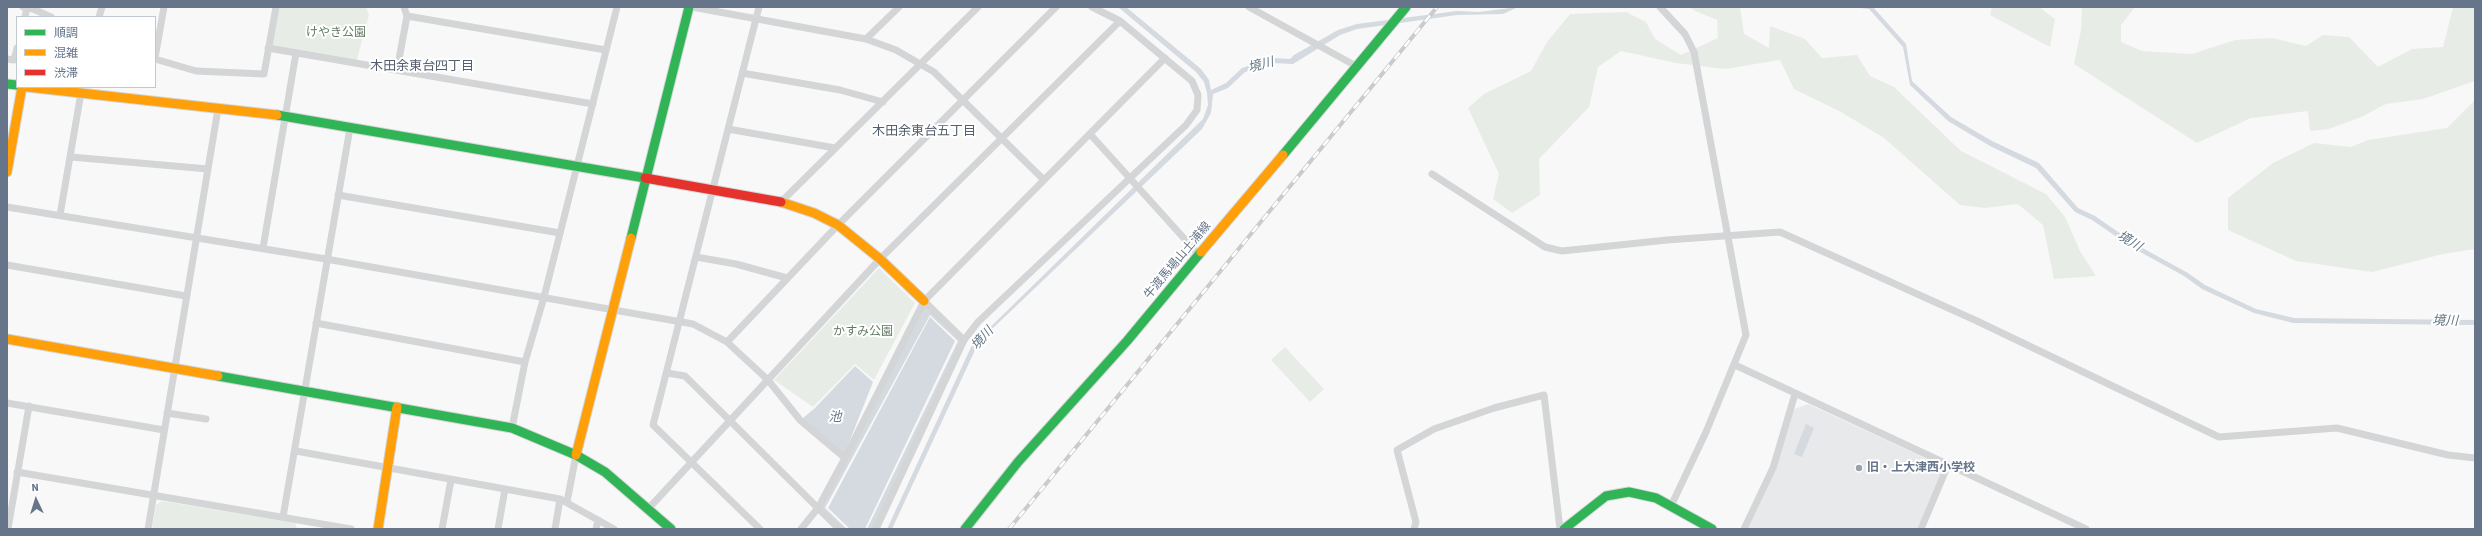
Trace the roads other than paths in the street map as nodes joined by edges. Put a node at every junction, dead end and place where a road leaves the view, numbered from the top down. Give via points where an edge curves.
1 (25, 7) edge
2 (164, 7) edge
3 (276, 7) edge
4 (404, 7) edge
5 (617, 7) edge
6 (688, 7) edge
7 (692, 7) edge
8 (759, 7) edge
9 (899, 7) edge
10 (978, 7) edge
11 (1056, 7) edge
12 (1092, 7) edge
13 (1249, 7) edge
14 (1406, 7) edge
15 (1660, 7) edge
16 (48, 16) edge
17 (407, 16) junction
18 (756, 19) junction
19 (1120, 21) junction
20 (866, 39) junction
21 (268, 48) junction
22 (606, 50) junction
23 (16, 52) edge
24 (156, 52) edge
25 (296, 53) junction
26 (156, 58) edge
27 (1165, 58) junction
28 (7, 59) edge
29 (921, 63) junction
30 (1356, 66) junction
31 (397, 70) junction
32 (742, 73) junction
33 (22, 88) edge
34 (46, 88) edge
35 (81, 90) edge
36 (964, 99) junction
37 (883, 102) junction
38 (593, 104) junction
39 (218, 109) junction
40 (284, 116) junction
41 (350, 128) junction
42 (728, 129) junction
43 (1090, 134) junction
44 (1002, 138) junction
45 (836, 148) junction
46 (71, 157) junction
47 (577, 166) junction
48 (208, 169) junction
49 (7, 172) edge
50 (1432, 174) dead end
51 (1130, 177) junction
52 (645, 178) junction
53 (1044, 180) junction
54 (712, 190) junction
55 (338, 195) junction
56 (781, 202) junction
57 (7, 207) edge
58 (60, 215) junction
59 (838, 225) junction
60 (560, 233) junction
61 (1726, 235) junction
62 (196, 237) junction
63 (263, 248) junction
64 (1199, 255) junction
65 (696, 257) junction
66 (326, 259) junction
67 (880, 260) junction
68 (7, 265) edge
69 (787, 278) junction
70 (186, 296) junction
71 (544, 297) junction
72 (924, 301) junction
73 (613, 308) junction
74 (680, 320) junction
75 (316, 323) junction
76 (7, 339) edge
77 (964, 340) junction
78 (727, 342) junction
79 (525, 362) junction
80 (1735, 366) junction
81 (175, 369) junction
82 (667, 373) junction
83 (768, 380) junction
84 (304, 391) junction
85 (1795, 394) junction
86 (7, 403) edge
87 (29, 406) junction
88 (397, 407) junction
89 (167, 413) junction
90 (206, 419) dead end
91 (730, 421) junction
92 (512, 428) junction
93 (164, 430) junction
94 (296, 451) junction
95 (576, 455) junction
96 (845, 458) junction
97 (2475, 458) edge
98 (691, 460) junction
99 (1948, 465) junction
100 (387, 468) junction
101 (17, 472) junction
102 (451, 480) junction
103 (505, 489) junction
104 (153, 495) junction
105 (564, 500) junction
106 (1671, 506) junction
107 (649, 508) junction
108 (818, 508) junction
109 (283, 517) junction
110 (598, 520) junction
111 (973, 525) edge
112 (308, 526) edge
113 (8, 529) edge
114 (148, 529) edge
115 (351, 529) edge
116 (378, 529) edge
117 (442, 529) edge
118 (498, 529) edge
119 (555, 529) edge
120 (596, 529) edge
121 (614, 529) edge
122 (671, 529) edge
123 (760, 529) edge
124 (801, 529) edge
125 (839, 529) edge
126 (876, 529) edge
127 (965, 529) edge
128 (1414, 529) edge
129 (1560, 529) edge
130 (1564, 529) edge
131 (1712, 529) edge
132 (1744, 529) edge
133 (1921, 529) edge
134 (2086, 529) edge

1 - 16 street
2 - 24 street
3 - 21 street
4 - 17 street
5 - 22 street
6 - 52 street
7 - 18 street
8 - 18 street
9 - 20 street
10 - 29 street
11 - 36 street
12 - 19 street
13 - 30 street
14 - 30 street, 牛渡馬場山土浦線
15 - 61 street via 1685,34 1694,52
17 - 22 street
17 - 31 street
18 - 20 street
18 - 32 street
19 - 27 street
19 - 44 street
20 - 29 street
21 - 25 street
21 - 26 street via 264,74 196,71
22 - 38 street
23 - 28 street via 14,60
25 - 31 street
25 - 40 street
27 - 43 street
27 - 51 street via 1192,81 1198,95 1197,110 1186,125
29 - 36 street
29 - 37 street
30 - 64 street, 牛渡馬場山土浦線
31 - 38 street
32 - 37 street via 840,90
32 - 42 street
33 - 49 street
34 - 35 street
35 - 39 street
35 - 46 street
36 - 44 street
36 - 59 street
37 - 45 street
38 - 47 street
39 - 40 street
39 - 48 street
40 - 41 street
40 - 63 street
41 - 47 street
41 - 55 street
42 - 45 street
42 - 54 street
43 - 51 street
43 - 53 street
44 - 53 street
44 - 67 street
45 - 56 street
46 - 48 street
46 - 58 street
47 - 52 street
47 - 60 street
48 - 62 street
50 - 61 street via 1545,247 1557,249
51 - 64 street
51 - 77 street via 978,322
52 - 54 street
52 - 73 street
53 - 72 street
54 - 56 street
54 - 65 street
55 - 60 street
55 - 66 street
56 - 59 street
57 - 58 street
58 - 62 street
59 - 67 street
59 - 69 street
60 - 71 street
61 - 80 street via 1746,335
61 - 97 street via 1780,232 1984,325 2219,437 2337,428 2448,455
62 - 63 street
62 - 70 street
63 - 66 street
64 - 111 street, 牛渡馬場山土浦線 via 1127,341 1018,462
65 - 69 street via 754,268
65 - 74 street
66 - 71 street
66 - 75 street
67 - 72 street
67 - 83 street
68 - 70 street
69 - 78 street
70 - 81 street
71 - 73 street
71 - 79 street
72 - 77 street
72 - 96 street
73 - 74 street
73 - 95 street
74 - 78 street via 710,331
74 - 82 street
75 - 79 street
75 - 84 street
76 - 81 street
77 - 126 street
78 - 83 street
79 - 92 street
80 - 85 street
80 - 106 street via 1692,466
81 - 84 street
81 - 89 street
82 - 91 street via 685,376
82 - 98 street via 653,425
83 - 91 street
83 - 96 street via 800,420
84 - 88 street
84 - 94 street
85 - 99 street
85 - 132 street via 1773,468
86 - 87 street
87 - 93 street
87 - 101 street
88 - 92 street
88 - 100 street
89 - 90 street
89 - 93 street
91 - 98 street
91 - 108 street
92 - 95 street
93 - 104 street
94 - 100 street
94 - 109 street
95 - 105 street
95 - 107 street via 605,472
96 - 108 street
98 - 107 street
98 - 123 street
99 - 133 street
99 - 134 street
100 - 102 street
100 - 116 street
101 - 104 street
101 - 113 street
102 - 103 street
102 - 117 street
103 - 105 street
103 - 118 street
104 - 109 street
104 - 114 street
105 - 110 street
105 - 119 street
106 - 130 street via 1647,494 1613,493 1597,501
106 - 131 street
107 - 122 street
108 - 124 street
108 - 125 street
109 - 112 street
110 - 120 street
110 - 121 street
111 - 127 street, 牛渡馬場山土浦線
112 - 115 street
128 - 129 street via 1416,522 1397,450 1434,429 1494,408 1544,395

